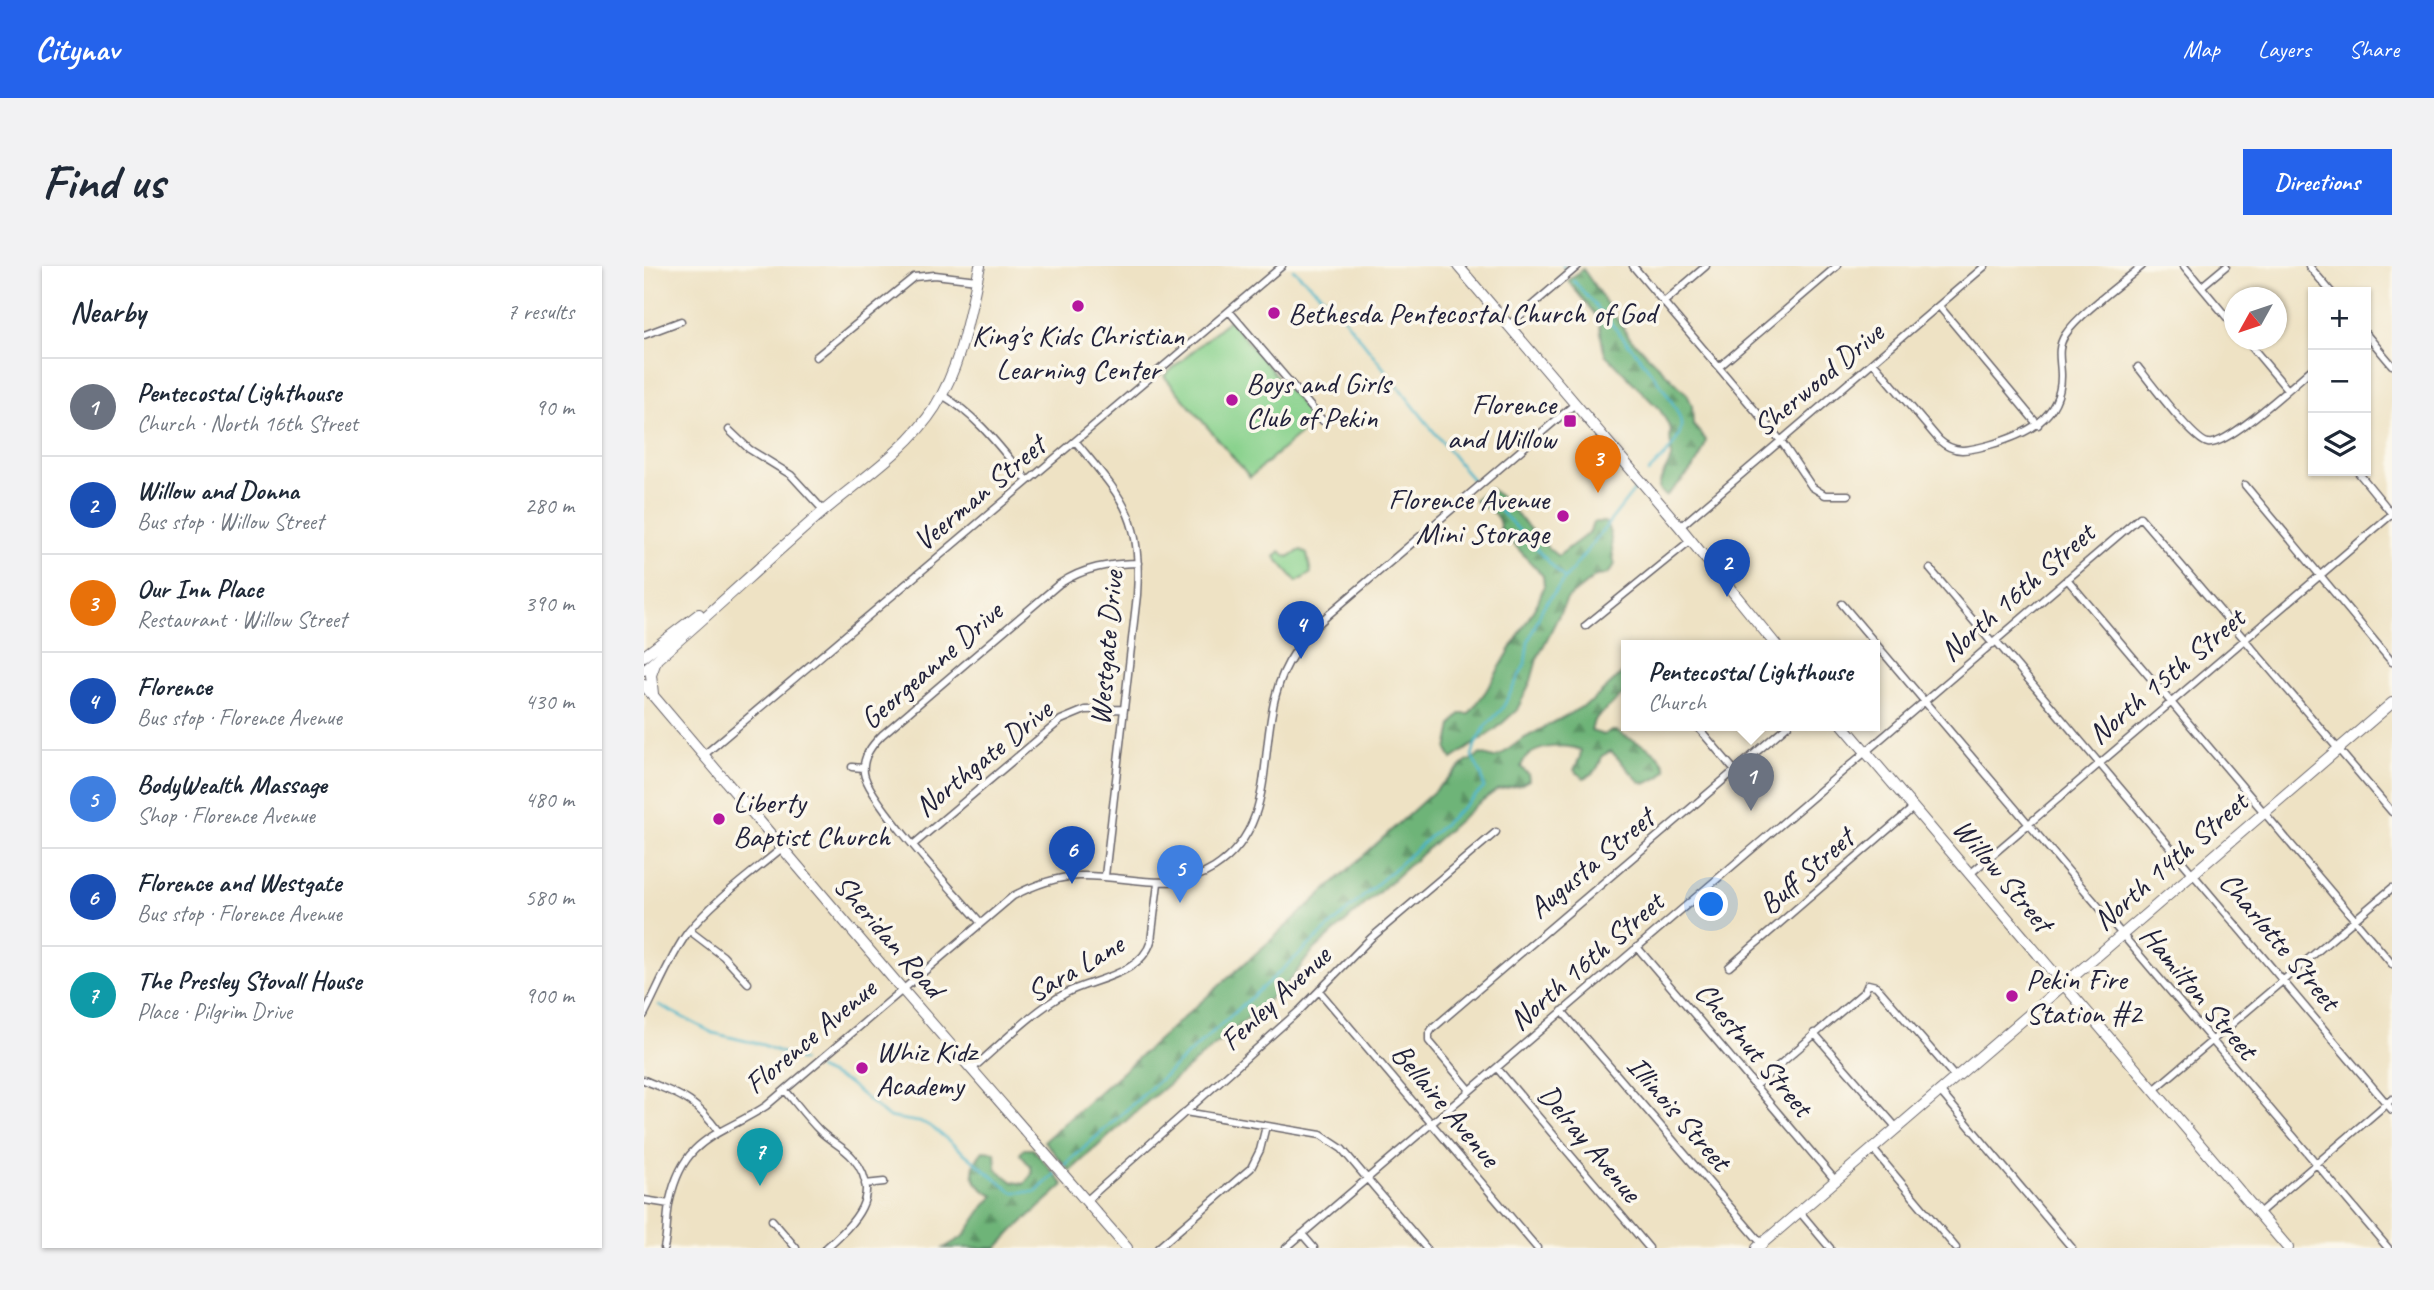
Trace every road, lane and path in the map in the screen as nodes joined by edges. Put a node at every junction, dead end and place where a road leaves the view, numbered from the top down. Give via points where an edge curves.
1 (980, 266) edge
2 (1282, 266) edge
3 (1458, 266) edge
4 (1578, 266) edge
5 (1633, 266) edge
6 (1706, 266) edge
7 (1837, 266) edge
8 (1985, 266) edge
9 (2142, 266) edge
10 (2184, 266) edge
11 (2226, 266) edge
12 (2309, 266) edge
13 (976, 280) junction
14 (2202, 286) junction
15 (2327, 287) edge
16 (1664, 302) junction
17 (1939, 306) junction
18 (1229, 312) junction
19 (2224, 313) edge
20 (681, 321) dead end
21 (1509, 325) junction
22 (644, 335) edge
23 (2371, 340) edge
24 (2254, 350) edge
25 (816, 357) dead end
26 (1873, 362) junction
27 (2392, 365) edge
28 (1718, 367) junction
29 (2138, 367) dead end
30 (2308, 372) edge
31 (2287, 389) junction
32 (942, 395) junction
33 (1576, 404) junction
34 (1323, 421) dead end
35 (2038, 425) junction
36 (729, 430) dead end
37 (1781, 441) junction
38 (1076, 442) junction
39 (2361, 476) edge
40 (1028, 481) junction
41 (2245, 485) dead end
42 (1848, 495) dead end
43 (824, 511) junction
44 (2392, 514) edge
45 (1680, 527) junction
46 (1691, 540) junction
47 (1138, 564) junction
48 (1930, 569) dead end
49 (2319, 576) junction
50 (2067, 579) junction
51 (1842, 604) dead end
52 (1585, 626) dead end
53 (2245, 639) junction
54 (1772, 640) edge
55 (1872, 640) edge
56 (1994, 642) junction
57 (1880, 649) edge
58 (648, 655) edge
59 (2392, 662) edge
60 (644, 670) edge
61 (644, 685) edge
62 (644, 693) edge
63 (654, 698) junction
64 (1924, 702) junction
65 (2171, 702) junction
66 (2392, 703) edge
67 (1124, 709) junction
68 (1701, 731) edge
69 (1781, 731) edge
70 (1848, 731) edge
71 (2339, 748) junction
72 (1866, 752) junction
73 (704, 755) junction
74 (2099, 763) junction
75 (852, 767) dead end
76 (863, 768) junction
77 (1735, 771) junction
78 (1913, 808) junction
79 (2264, 812) junction
80 (2392, 812) edge
81 (2028, 824) junction
82 (1496, 832) dead end
83 (914, 844) junction
84 (782, 848) junction
85 (2193, 873) junction
86 (1970, 874) junction
87 (1105, 876) junction
88 (1158, 883) junction
89 (2392, 888) edge
90 (2355, 920) junction
91 (980, 922) junction
92 (690, 931) junction
93 (2121, 935) junction
94 (1637, 947) junction
95 (2392, 964) edge
96 (1729, 967) dead end
97 (2283, 981) junction
98 (748, 984) dead end
99 (2064, 985) junction
100 (902, 989) junction
101 (1320, 992) junction
102 (1562, 1011) junction
103 (644, 1015) edge
104 (1814, 1033) junction
105 (2212, 1042) junction
106 (1497, 1068) junction
107 (972, 1069) junction
108 (1955, 1077) junction
109 (644, 1080) edge
110 (1756, 1085) junction
111 (785, 1090) junction
112 (1470, 1090) junction
113 (1939, 1090) junction
114 (2154, 1090) junction
115 (2389, 1101) edge
116 (2392, 1110) edge
117 (1185, 1112) junction
118 (1432, 1123) junction
119 (1266, 1126) junction
120 (1896, 1127) junction
121 (718, 1131) junction
122 (1872, 1148) junction
123 (2316, 1164) junction
124 (1367, 1178) junction
125 (1835, 1180) junction
126 (884, 1182) dead end
127 (865, 1184) junction
128 (644, 1200) edge
129 (1087, 1200) junction
130 (669, 1204) junction
131 (1799, 1211) junction
132 (2259, 1213) junction
133 (772, 1220) dead end
134 (1302, 1234) junction
135 (1759, 1246) edge
136 (664, 1248) edge
137 (796, 1248) edge
138 (826, 1248) edge
139 (1127, 1248) edge
140 (1157, 1248) edge
141 (1286, 1248) edge
142 (1314, 1248) edge
143 (1426, 1248) edge
144 (1537, 1248) edge
145 (1649, 1248) edge
146 (1830, 1248) edge
147 (1956, 1248) edge
148 (2072, 1248) edge
149 (2288, 1248) edge
150 (2388, 1248) edge

1 - 13 main road
2 - 18 street, Veerman Street
3 - 21 main road
4 - 21 street
5 - 16 street
6 - 16 street
7 - 28 street
8 - 17 street, Sherwood Drive
9 - 35 street via 2065,335 2059,353 2059,391 2052,410
10 - 14 street
11 - 14 street
12 - 15 street
13 - 25 street via 914,276
13 - 32 main road via 958,357
14 - 19 street
16 - 28 street
17 - 26 street, Sherwood Drive
17 - 35 street
18 - 34 street
18 - 38 street, Veerman Street
20 - 22 street
21 - 33 main road
23 - 27 street
24 - 31 street
26 - 35 street via 1939,440 1953,450 2000,442
26 - 37 street, Sherwood Drive
28 - 37 street
29 - 31 street via 2190,430 2211,444 2239,430
30 - 31 street
32 - 40 street via 981,423
32 - 43 main road via 922,426
33 - 45 main road
33 - 88 street, Florence Avenue via 1305,638 1276,693 1261,800 1248,833 1236,850 1209,871 1182,881
36 - 43 street via 749,449 791,475
37 - 42 street via 1815,489 1825,495
37 - 45 street, Sherwood Drive
38 - 40 street, Veerman Street
38 - 47 street, Westgate Drive via 1122,501 1135,533
39 - 44 street
40 - 73 street, Veerman Street
41 - 49 street
43 - 58 main road
44 - 49 street, North 15th Street
45 - 46 main road
46 - 52 street
46 - 54 main road
47 - 67 street, Westgate Drive
47 - 76 street, Georgeanne Drive via 1090,568 1059,584 882,735 870,748
48 - 56 street, Charlotte Street
49 - 53 street, North 15th Street
49 - 59 street
50 - 53 street, North 16th Street via 2140,517
50 - 56 street, North 16th Street
50 - 65 street
51 - 55 street, Hamilton Street
53 - 65 street, North 15th Street
53 - 71 street
56 - 64 street, North 16th Street
56 - 74 street, Charlotte Street
57 - 64 street, Hamilton Street
58 - 60 main road
58 - 63 main road
61 - 63 main road, Sheridan Road
62 - 63 main road
63 - 73 main road, Sheridan Road
64 - 72 street, North 16th Street
64 - 81 street, Hamilton Street
65 - 74 street, North 15th Street
65 - 79 street
66 - 71 main road, North 14th Street
67 - 83 street, Northgate Drive via 1092,709 1061,720
67 - 87 street, Westgate Drive
68 - 77 street
69 - 77 street, Augusta Street
70 - 72 main road, Willow Street
71 - 79 main road, North 14th Street
71 - 80 street
72 - 78 main road, Willow Street
72 - 94 street, North 16th Street
73 - 84 main road, Sheridan Road
74 - 81 street, North 15th Street
74 - 85 street, Charlotte Street
75 - 76 street
76 - 83 street, Georgeanne Drive via 871,792
77 - 112 street, Augusta Street via 1432,1028 1428,1038
78 - 86 main road, Willow Street
78 - 96 street, Buff Street
79 - 85 main road, North 14th Street
79 - 90 street
81 - 86 street, North 15th Street
81 - 93 street, Hamilton Street
82 - 101 street, Fenley Avenue via 1371,938
83 - 91 street, Georgeanne Drive
84 - 92 street
84 - 100 main road, Sheridan Road
85 - 93 main road, North 14th Street
85 - 97 street, Charlotte Street
86 - 99 main road, Willow Street
87 - 88 street, Florence Avenue
87 - 91 street, Florence Avenue via 1070,876 1037,884
88 - 107 street, Sara Lane via 1151,941 1140,961 1058,998
89 - 90 street
90 - 95 street
90 - 97 street
91 - 100 street, Florence Avenue
92 - 98 street via 723,956
92 - 103 street
93 - 99 main road, North 14th Street
93 - 105 street, Hamilton Street
94 - 102 street, North 16th Street
94 - 110 street, Chestnut Street
97 - 105 street
97 - 115 street, Charlotte Street
99 - 108 main road, North 14th Street
99 - 114 main road, Willow Street
100 - 107 main road, Sheridan Road
100 - 111 street, Florence Avenue
101 - 117 street, Fenley Avenue
101 - 118 street, Bellaire Avenue
102 - 106 street, North 16th Street
102 - 135 street, Illinois Street
104 - 108 street via 1868,984 1876,986
104 - 110 street
104 - 120 street
105 - 114 street
105 - 123 street, Hamilton Street
106 - 112 street, North 16th Street
106 - 145 street, Delray Avenue
107 - 129 main road, Sheridan Road
108 - 113 main road, North 14th Street
109 - 121 street via 688,1098
110 - 125 street, Chestnut Street
111 - 121 street, Florence Avenue via 755,1113
111 - 127 street via 821,1132 854,1159
112 - 118 street, North 16th Street
113 - 120 main road, North 14th Street
113 - 148 street
114 - 132 main road, Willow Street
115 - 116 street, Charlotte Street
115 - 123 street
117 - 119 street
117 - 129 street, Fenley Avenue
118 - 124 street, North 16th Street
118 - 144 street, Bellaire Avenue
119 - 124 street via 1326,1137
119 - 140 street via 1260,1150 1247,1172
120 - 122 main road, North 14th Street
121 - 130 street, Florence Avenue via 689,1156
122 - 125 main road, North 14th Street
122 - 147 street
123 - 132 street
123 - 150 street, Hamilton Street
124 - 134 street, North 16th Street
124 - 143 street
125 - 131 main road, North 14th Street
126 - 127 street
127 - 138 street via 861,1212
128 - 130 street
129 - 139 main road, Sheridan Road
130 - 136 street, Florence Avenue
131 - 135 main road, North 14th Street
131 - 146 street
132 - 149 main road, Willow Street
133 - 137 street
134 - 141 street, North 16th Street
134 - 142 street

